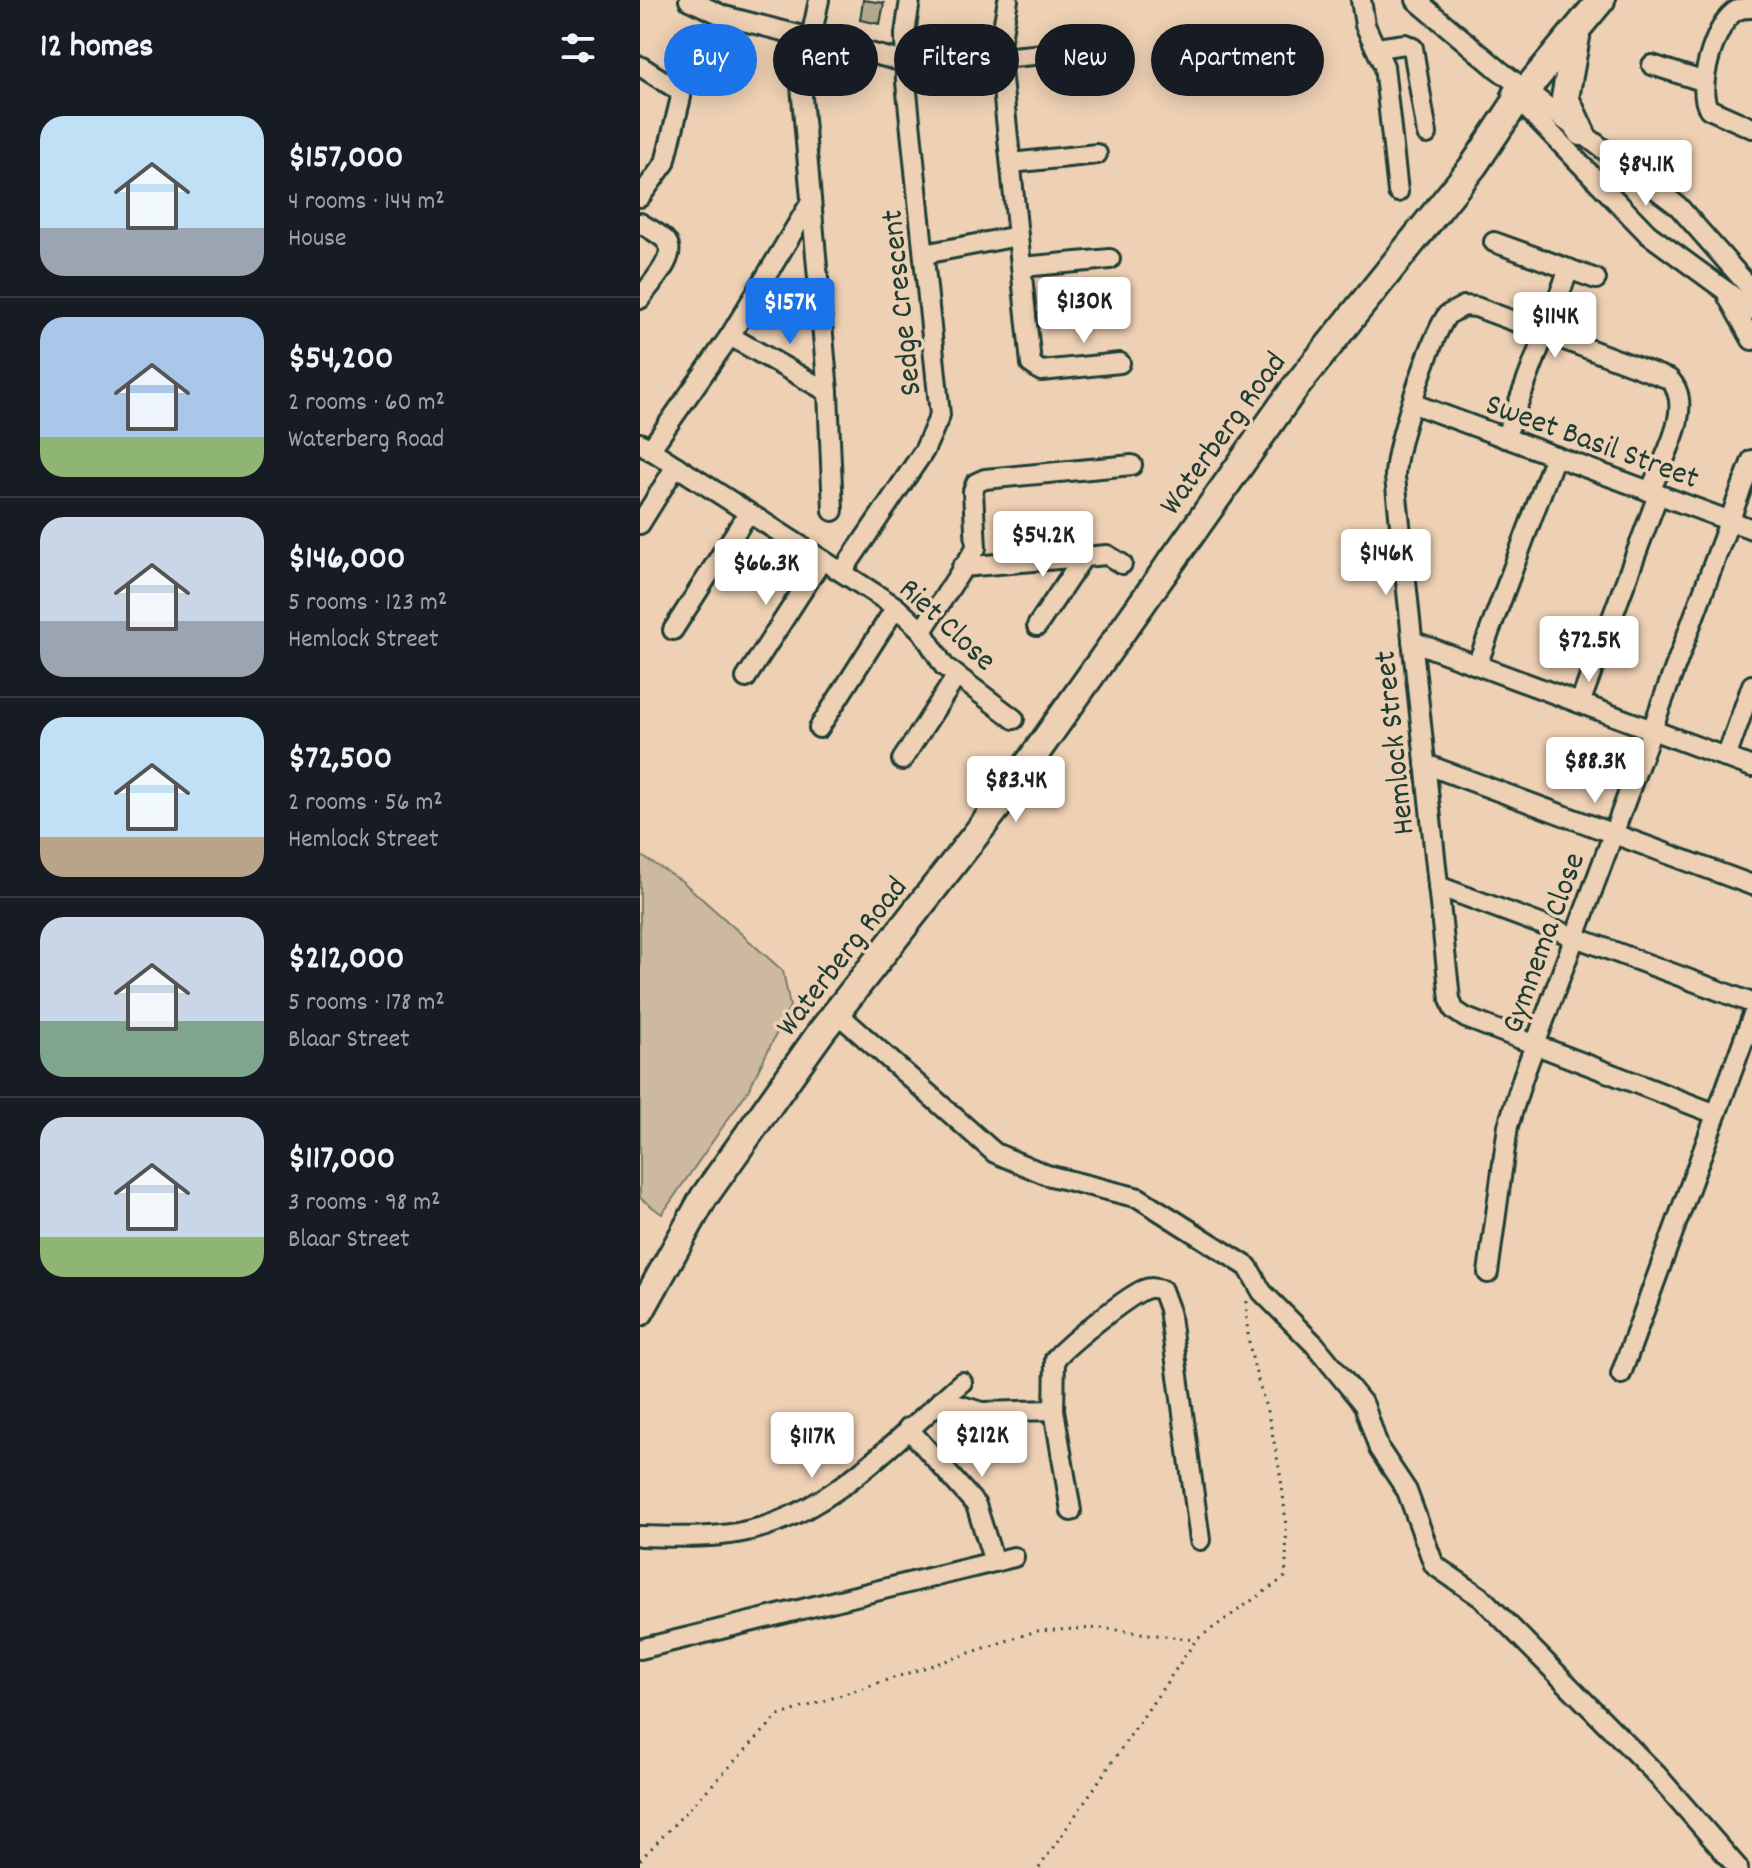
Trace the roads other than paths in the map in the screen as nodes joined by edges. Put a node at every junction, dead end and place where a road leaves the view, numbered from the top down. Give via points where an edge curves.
1 (689, 0) edge
2 (819, 0) edge
3 (910, 0) edge
4 (1008, 0) edge
5 (1361, 0) edge
6 (1416, 0) edge
7 (1601, 0) edge
8 (1752, 8) edge
9 (814, 24) edge
10 (908, 24) edge
11 (1005, 24) edge
12 (773, 28) edge
13 (1577, 33) junction
14 (1377, 48) junction
15 (1652, 65) dead end
16 (640, 66) edge
17 (1702, 81) junction
18 (1522, 95) junction
19 (802, 96) edge
20 (908, 96) edge
21 (1004, 96) edge
22 (1752, 128) edge
23 (1581, 132) junction
24 (1427, 134) dead end
25 (1097, 154) dead end
26 (1011, 163) junction
27 (1640, 177) junction
28 (1398, 192) dead end
29 (640, 197) edge
30 (811, 202) junction
31 (1619, 203) junction
32 (640, 223) edge
33 (1018, 236) junction
34 (1494, 242) dead end
35 (924, 254) junction
36 (1110, 259) dead end
37 (1022, 267) junction
38 (1569, 269) junction
39 (1745, 278) edge
40 (1596, 279) dead end
41 (1722, 288) junction
42 (1752, 290) edge
43 (640, 299) edge
44 (1752, 310) edge
45 (1544, 331) junction
46 (730, 336) junction
47 (1752, 340) edge
48 (1120, 363) dead end
49 (828, 392) junction
50 (1414, 404) junction
51 (1505, 438) junction
52 (645, 446) edge
53 (1555, 456) junction
54 (1752, 460) edge
55 (1132, 465) dead end
56 (676, 466) junction
57 (1654, 493) junction
58 (833, 511) dead end
59 (748, 513) junction
60 (1729, 521) junction
61 (640, 524) edge
62 (1752, 529) edge
63 (1084, 556) junction
64 (822, 560) junction
65 (1122, 564) dead end
66 (962, 567) junction
67 (842, 572) junction
68 (896, 607) junction
69 (1037, 626) dead end
70 (673, 630) dead end
71 (922, 631) junction
72 (1412, 641) junction
73 (1477, 665) junction
74 (956, 677) junction
75 (746, 678) dead end
76 (1752, 685) edge
77 (1580, 703) junction
78 (1014, 719) dead end
79 (819, 728) dead end
80 (1652, 729) junction
81 (1726, 758) junction
82 (902, 760) dead end
83 (1425, 764) junction
84 (1752, 767) edge
85 (1613, 834) junction
86 (1752, 885) edge
87 (1438, 886) junction
88 (1575, 938) junction
89 (1752, 1003) edge
90 (836, 1012) junction
91 (1752, 1017) edge
92 (1534, 1047) junction
93 (1716, 1114) junction
94 (1488, 1273) dead end
95 (640, 1312) edge
96 (1621, 1374) dead end
97 (962, 1382) dead end
98 (941, 1400) junction
99 (1054, 1410) junction
100 (908, 1428) junction
101 (1071, 1511) dead end
102 (640, 1536) edge
103 (1200, 1540) dead end
104 (1014, 1557) dead end
105 (994, 1562) junction
106 (640, 1649) edge
107 (1738, 1868) edge

1 - 12 street via 715,14
2 - 9 street
3 - 10 street, Sedge Crescent
4 - 11 street
5 - 14 street via 1365,25
6 - 18 street
7 - 13 street, Waterberg Road
8 - 17 street via 1739,9 1726,21
13 - 18 street, Waterberg Road
13 - 23 street via 1565,98
14 - 24 street via 1413,48
14 - 28 street via 1384,66
15 - 17 street
16 - 29 street via 681,97 665,163
17 - 22 street via 1709,109
18 - 23 street
18 - 31 street
18 - 90 street, Waterberg Road via 1474,165 1294,389 999,805
19 - 30 street
20 - 35 street, Sedge Crescent
21 - 26 street
23 - 27 street
25 - 26 street
26 - 33 street
27 - 31 street
27 - 39 street via 1678,206
30 - 46 street
30 - 49 street
31 - 41 street via 1648,234
32 - 43 street via 667,242 669,254
33 - 35 street
33 - 37 street
34 - 38 street
35 - 67 street, Sedge Crescent via 939,422
36 - 37 street
37 - 48 street via 1033,368
38 - 40 street
38 - 45 street
39 - 42 street
41 - 44 street
41 - 47 street
45 - 50 street, Hemlock Street via 1476,307 1454,310 1441,324
45 - 51 street
45 - 57 street, Hemlock Street via 1664,376 1678,390 1679,415
46 - 49 street
46 - 52 street
49 - 58 street
50 - 51 street, Sweet Basil Street
50 - 72 street, Hemlock Street via 1395,477
51 - 53 street, Sweet Basil Street
52 - 56 street
53 - 57 street, Sweet Basil Street
53 - 73 street
54 - 60 street, Gymnema Close
55 - 66 street via 980,480 973,491 977,541
56 - 59 street
56 - 61 street
57 - 60 street, Sweet Basil Street
57 - 77 street, Hemlock Street
59 - 64 street
59 - 70 street
60 - 62 street, Sweet Basil Street
60 - 80 street, Gymnema Close
63 - 65 street via 1107,555
63 - 66 street
63 - 69 street
64 - 67 street
64 - 75 street
66 - 71 street
67 - 68 street, Riet Close
68 - 71 street, Riet Close
68 - 79 street
71 - 74 street, Riet Close
72 - 73 street
72 - 83 street, Hemlock Street
73 - 77 street
74 - 78 street, Riet Close
74 - 82 street
76 - 81 street
77 - 80 street
80 - 81 street
80 - 85 street, Gymnema Close
81 - 84 street
83 - 85 street
83 - 87 street, Hemlock Street
85 - 86 street
85 - 88 street, Gymnema Close
87 - 88 street
87 - 92 street, Hemlock Street via 1454,1010
88 - 89 street
88 - 92 street, Gymnema Close
90 - 95 street, Waterberg Road via 704,1197
90 - 107 street via 995,1153 1047,1175 1139,1198 1248,1267 1267,1298 1364,1405 1379,1449 1407,1491 1434,1565 1482,1598 1656,1774
91 - 93 street
92 - 93 street, Hemlock Street
92 - 94 street, Gymnema Close via 1508,1126
93 - 96 street
97 - 98 street
98 - 99 street via 982,1412
98 - 100 street
99 - 101 street
99 - 103 street via 1059,1355 1143,1290 1162,1290 1169,1309
100 - 102 street via 828,1495 788,1518 719,1536
100 - 105 street via 976,1505
104 - 105 street
105 - 106 street

